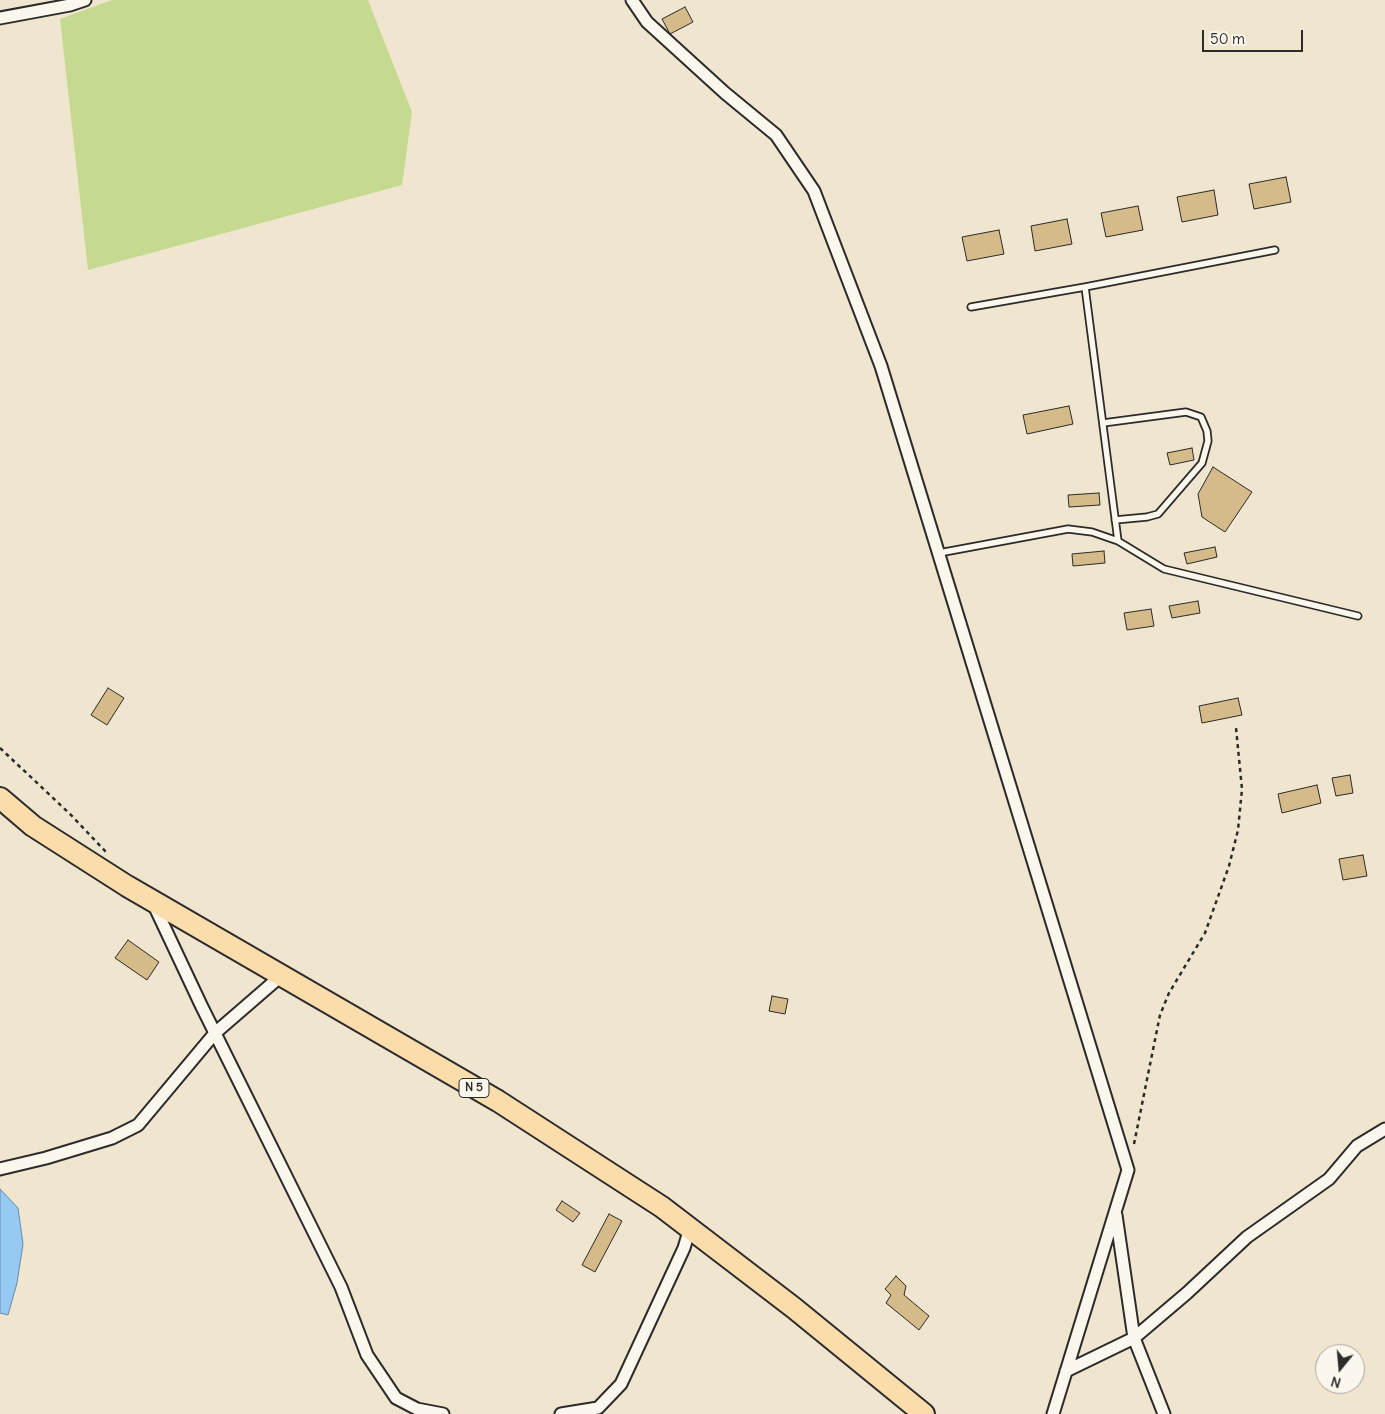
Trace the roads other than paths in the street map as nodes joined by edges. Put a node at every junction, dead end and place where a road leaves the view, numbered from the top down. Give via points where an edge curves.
1 (85, 0) edge
2 (632, 0) edge
3 (0, 18) edge
4 (1275, 250) dead end
5 (1085, 287) junction
6 (972, 307) dead end
7 (1103, 422) junction
8 (1115, 520) junction
9 (1118, 541) junction
10 (939, 553) junction
11 (1358, 616) dead end
12 (0, 798) edge
13 (153, 901) junction
14 (282, 975) junction
15 (215, 1033) junction
16 (1385, 1130) edge
17 (0, 1168) edge
18 (1116, 1211) junction
19 (690, 1228) junction
20 (1134, 1338) junction
21 (1066, 1372) junction
22 (443, 1414) edge
23 (560, 1414) edge
24 (924, 1414) edge
25 (1053, 1414) edge
26 (1164, 1414) edge

1 - 3 street
2 - 10 street via 646,22 776,134 814,192 881,366
4 - 5 lane
5 - 6 lane
5 - 7 lane
7 - 8 lane
7 - 8 lane via 1186,412 1201,417 1207,431 1208,441 1202,463 1158,514
8 - 9 lane
9 - 10 lane via 1092,532 1068,529
9 - 11 lane via 1164,568
10 - 18 street via 1128,1170
12 - 13 highway, N 5 via 34,826
13 - 14 highway, N 5
13 - 15 street
14 - 15 street
14 - 19 highway, N 5 via 498,1101 662,1206
15 - 17 street via 138,1125 112,1138
15 - 22 street via 341,1288 367,1355 396,1398 417,1409
16 - 20 street via 1357,1146 1329,1179 1247,1237
18 - 20 street
18 - 21 street
19 - 23 street via 684,1248 621,1384 598,1408
19 - 24 highway, N 5
20 - 21 street
20 - 26 street
21 - 25 street

